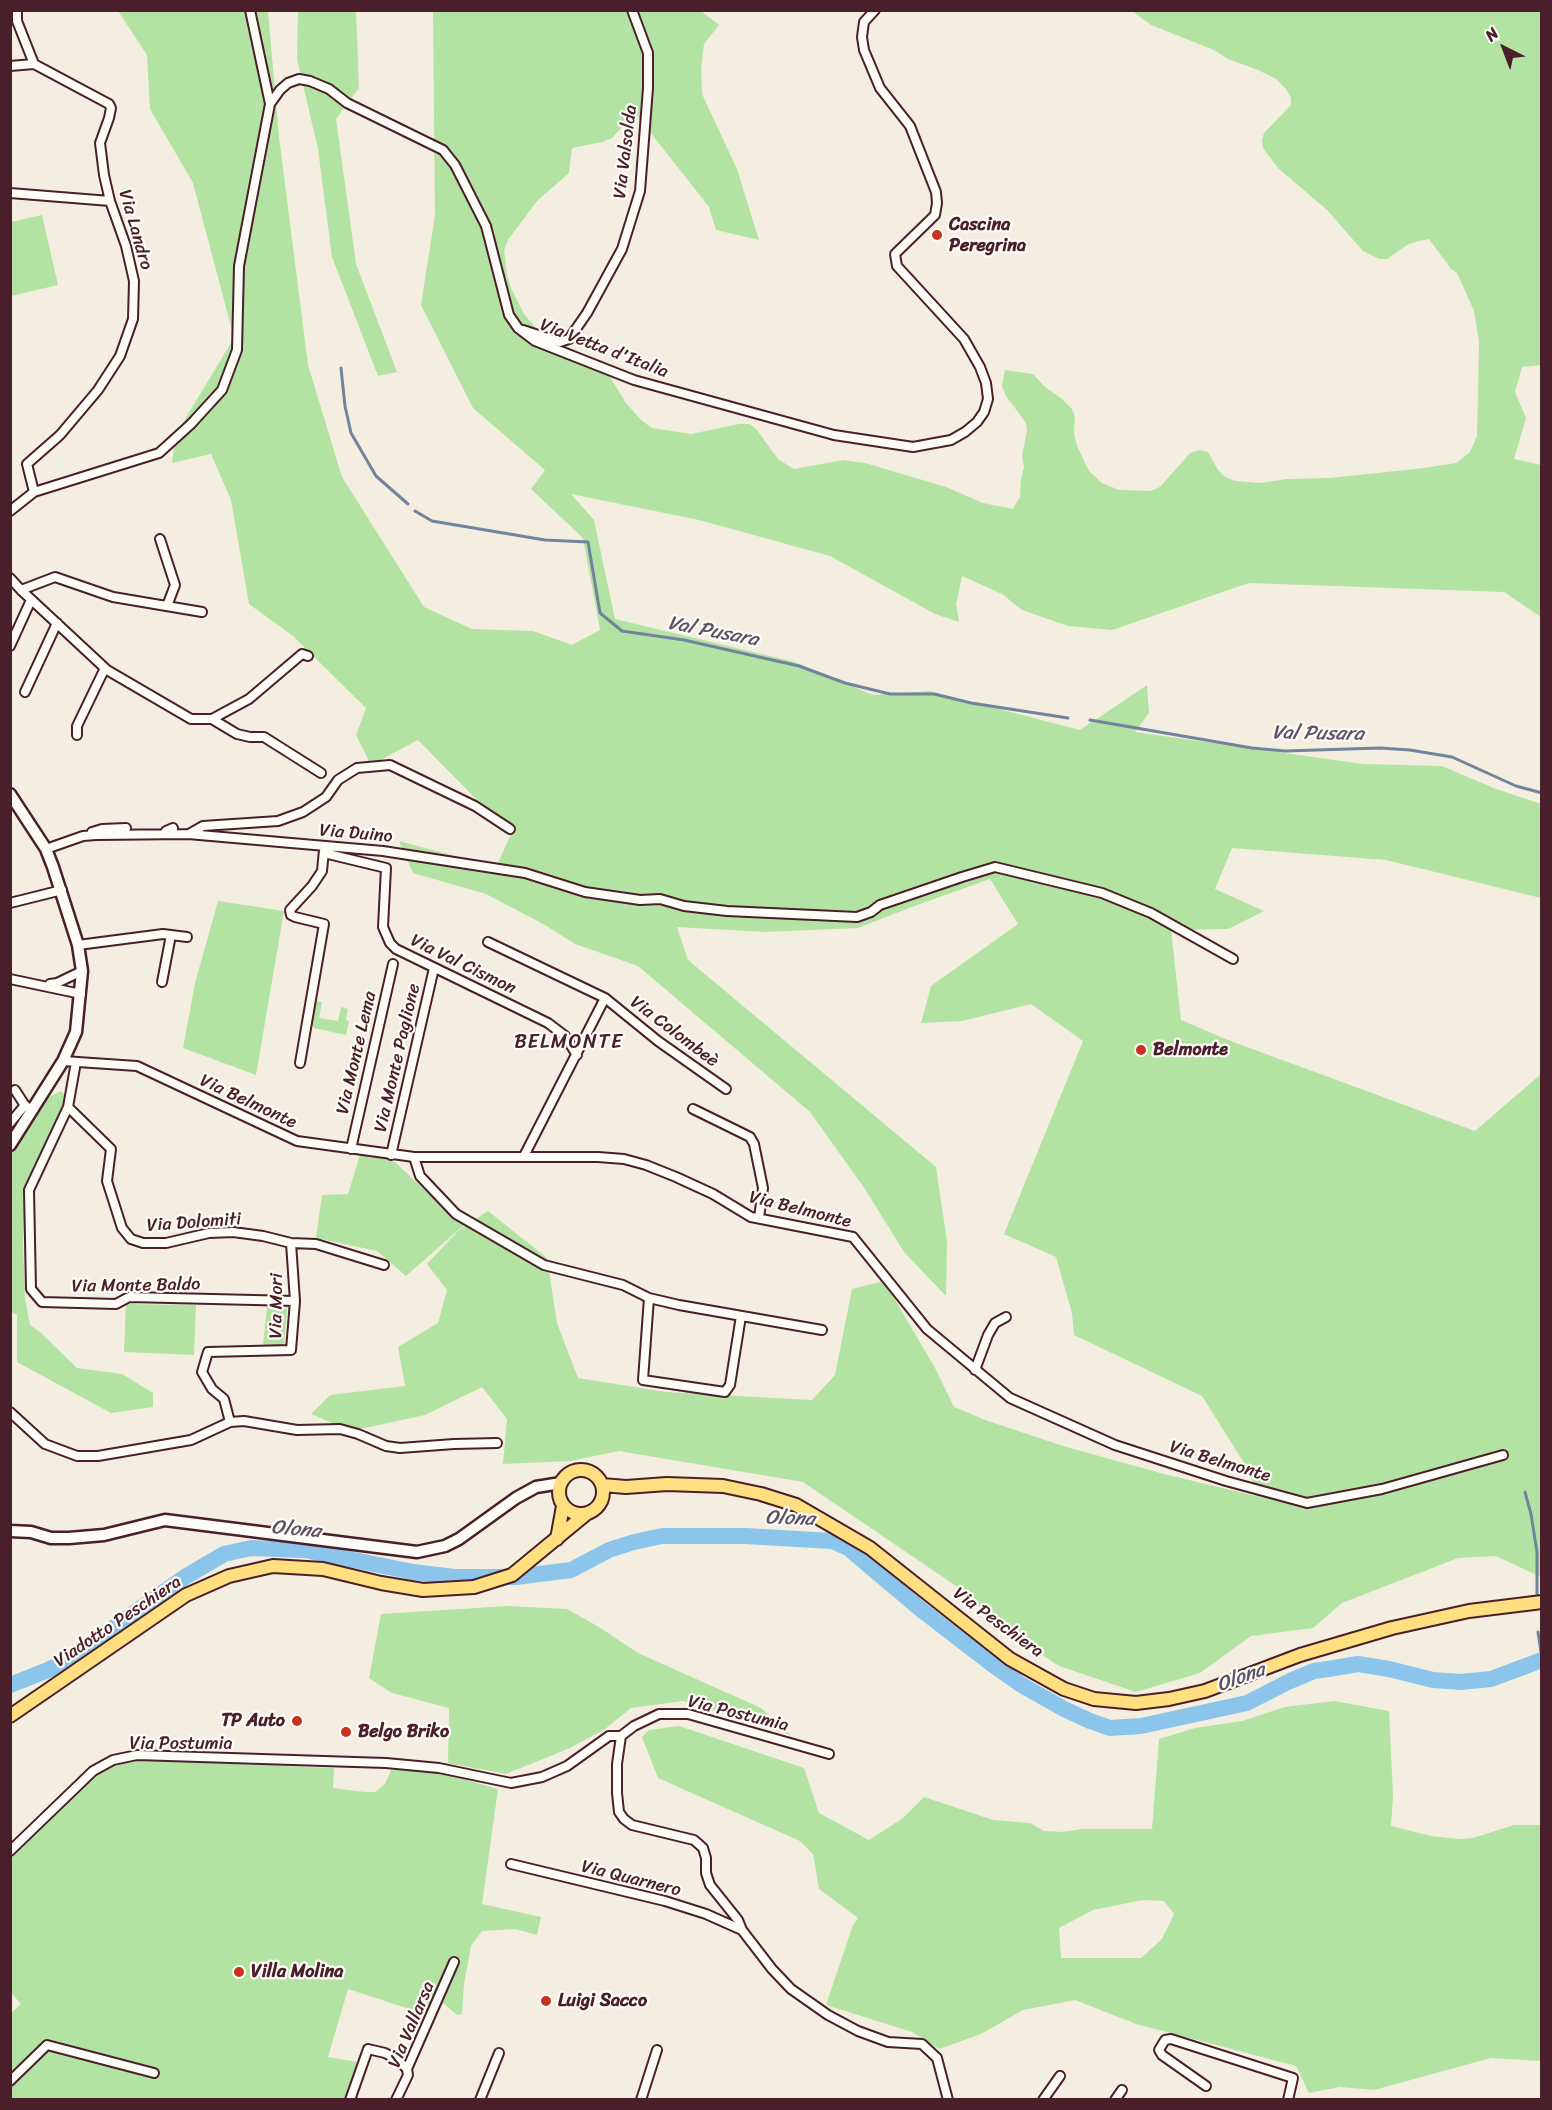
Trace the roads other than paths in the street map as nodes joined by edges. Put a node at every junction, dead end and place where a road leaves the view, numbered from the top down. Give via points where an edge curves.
1 (17, 10) edge
2 (250, 10) edge
3 (632, 10) edge
4 (875, 10) edge
5 (14, 23) edge
6 (34, 64) junction
7 (10, 66) edge
8 (270, 104) junction
9 (10, 193) edge
10 (110, 201) junction
11 (518, 328) junction
12 (33, 492) junction
13 (10, 511) edge
14 (160, 539) dead end
15 (10, 578) edge
16 (21, 590) junction
17 (31, 600) junction
18 (167, 606) junction
19 (202, 612) dead end
20 (57, 623) junction
21 (10, 646) edge
22 (308, 656) dead end
23 (105, 668) junction
24 (25, 692) dead end
25 (212, 719) junction
26 (77, 735) dead end
27 (321, 773) dead end
28 (10, 794) edge
29 (126, 828) dead end
30 (173, 828) dead end
31 (510, 829) dead end
32 (164, 834) junction
33 (188, 834) junction
34 (83, 836) junction
35 (46, 849) junction
36 (324, 850) junction
37 (62, 890) junction
38 (10, 903) edge
39 (171, 935) junction
40 (187, 937) dead end
41 (488, 942) dead end
42 (78, 945) junction
43 (1233, 959) dead end
44 (393, 964) dead end
45 (434, 968) junction
46 (82, 971) junction
47 (10, 979) edge
48 (162, 982) dead end
49 (46, 985) junction
50 (81, 994) junction
51 (605, 998) junction
52 (577, 1055) junction
53 (63, 1061) junction
54 (76, 1062) junction
55 (300, 1062) dead end
56 (726, 1089) dead end
57 (15, 1090) dead end
58 (68, 1107) junction
59 (28, 1108) junction
60 (693, 1109) dead end
61 (10, 1123) edge
62 (10, 1144) edge
63 (351, 1149) junction
64 (391, 1155) junction
65 (524, 1156) junction
66 (414, 1157) junction
67 (759, 1218) junction
68 (291, 1243) junction
69 (384, 1265) dead end
70 (649, 1298) junction
71 (295, 1301) junction
72 (741, 1316) junction
73 (1006, 1317) dead end
74 (822, 1330) dead end
75 (975, 1370) junction
76 (10, 1412) edge
77 (230, 1422) junction
78 (496, 1443) dead end
79 (1503, 1455) dead end
80 (602, 1485) junction
81 (560, 1487) junction
82 (626, 1487) junction
83 (601, 1501) junction
84 (563, 1506) junction
85 (586, 1514) junction
86 (10, 1532) edge
87 (557, 1539) junction
88 (1542, 1602) edge
89 (10, 1716) edge
90 (621, 1736) junction
91 (829, 1754) dead end
92 (10, 1851) edge
93 (511, 1864) dead end
94 (742, 1930) junction
95 (454, 1962) dead end
96 (657, 2050) dead end
97 (499, 2053) dead end
98 (407, 2069) junction
99 (154, 2073) dead end
100 (1060, 2076) dead end
101 (10, 2081) edge
102 (1206, 2085) dead end
103 (1122, 2090) dead end
104 (350, 2100) edge
105 (396, 2100) edge
106 (480, 2100) edge
107 (641, 2100) edge
108 (948, 2100) edge
109 (1043, 2100) edge
110 (1116, 2100) edge
111 (1288, 2100) edge

1 - 5 street
2 - 8 street
3 - 11 street, Via Valsolda via 648,53 648,88 640,191 622,249 569,339 560,342
4 - 11 street, Via Vetta d'Italia via 864,22 864,50 880,88 910,126 937,203 935,215 895,254 897,266 964,339 980,367 988,399 977,422 951,440 913,447 834,435 634,380 535,341
5 - 6 street
6 - 7 street
6 - 10 street, Via Landro via 110,104 100,143
8 - 11 street, Via Vetta d'Italia via 288,83 310,81 443,150 455,165 486,226 509,315
8 - 12 street via 239,266 237,350 222,390 159,453
9 - 10 street
10 - 12 street, Via Landro via 134,281 133,319 120,356 98,390 60,435 27,464
12 - 13 street
14 - 18 street via 175,585
15 - 16 street
16 - 17 street
16 - 18 street via 55,577 113,597
17 - 20 street
17 - 21 street
18 - 19 street
20 - 23 street
20 - 24 street
22 - 25 street via 302,654 249,699
23 - 25 street via 191,719
23 - 26 street via 77,726
25 - 27 street via 237,734 264,737
28 - 35 street
29 - 34 street via 102,829
30 - 32 street
31 - 33 street via 475,806 390,765 357,768 338,780 326,797 303,812 278,821 203,826
32 - 33 street, Via Duino
32 - 34 street, Via Duino
33 - 36 street, Via Duino
34 - 35 street, Via Duino
35 - 37 street
36 - 43 street, Via Duino via 383,851 525,873 585,892 660,899 684,906 857,917 880,905 995,867 1102,893 1151,913
36 - 45 street, Via Val Cismon via 387,868 383,927 390,943
36 - 55 street via 322,871 290,910 295,917 324,924
37 - 38 street
37 - 42 street
39 - 40 street
39 - 42 street
39 - 48 street
41 - 51 street, Via Colombeè
42 - 46 street
44 - 63 street, Via Monte Lema
45 - 52 street, Via Val Cismon via 548,1023 565,1036
45 - 64 street, Via Monte Paglione
46 - 49 street
46 - 50 street
47 - 49 street
49 - 50 street
50 - 53 street via 76,1032
51 - 52 street, Via Colombeè
51 - 56 street, Via Colombeè
52 - 65 street, Via Colombeè
53 - 54 street, Via Belmonte
53 - 59 street
54 - 58 street
54 - 63 street, Via Belmonte via 137,1066 297,1142
57 - 59 street
58 - 68 street, Via Dolomiti via 111,1149 107,1182 122,1228 131,1239 166,1243 233,1232
58 - 71 street, Via Monte Baldo via 29,1190 31,1289 42,1302 116,1304 129,1297
59 - 61 street
59 - 62 street
60 - 67 street via 750,1137 763,1188
63 - 64 street, Via Belmonte
64 - 66 street, Via Belmonte
65 - 66 street, Via Belmonte
65 - 67 street, Via Belmonte via 624,1159 713,1194
66 - 70 street via 420,1176 456,1214 544,1265 622,1285
67 - 75 street, Via Belmonte via 853,1237 927,1329
68 - 69 street, Via Dolomiti via 316,1244
68 - 71 street, Via Mori
70 - 72 street
70 - 72 street via 643,1380 725,1392 730,1386
71 - 77 street, Via Mori via 291,1350 207,1352 202,1372 224,1399
72 - 74 street
73 - 75 street via 995,1323
75 - 79 street, Via Belmonte via 1010,1398 1115,1445 1307,1503 1382,1489
76 - 77 street via 45,1444 77,1456 191,1440
77 - 78 street via 244,1420 297,1430 340,1430 400,1448
80 - 81 main road, Via Peschiera via 594,1475 582,1470 570,1473
80 - 82 main road, Via Peschiera
80 - 83 main road
81 - 84 main road
81 - 86 street, Via Peschiera via 536,1487 459,1539 417,1552 165,1520 104,1535 69,1538
82 - 83 main road, Via Peschiera
82 - 88 main road, Via Peschiera via 723,1486 796,1505 870,1548 1010,1659 1064,1689 1094,1699 1136,1703 1169,1699 1205,1691 1300,1655 1392,1628 1468,1611
83 - 85 main road, Via Peschiera
84 - 85 main road via 573,1514
84 - 87 main road
85 - 87 main road, Via Peschiera
87 - 89 main road, Viadotto Peschiera via 512,1575 474,1587 423,1590 323,1569 273,1566 229,1576 186,1595
90 - 91 street, Via Postumia via 658,1714 688,1714
90 - 92 street, Via Postumia via 609,1736 567,1766 542,1777 511,1783 440,1768 386,1763 137,1755 113,1760 93,1771
90 - 94 street, Via Quarnero via 617,1764 619,1812 632,1825 694,1840 703,1848 710,1885
93 - 94 street, Via Quarnero via 665,1901
94 - 108 street, Via Quarnero via 791,1989 828,2015 888,2042 922,2044 937,2058
95 - 98 street, Via Vallarsa
96 - 107 street
97 - 106 street
98 - 104 street via 398,2060 368,2049
98 - 105 street, Via Vallarsa
99 - 101 street via 47,2045
100 - 109 street
102 - 111 street via 1162,2055 1159,2050 1165,2040 1293,2078
103 - 110 street

